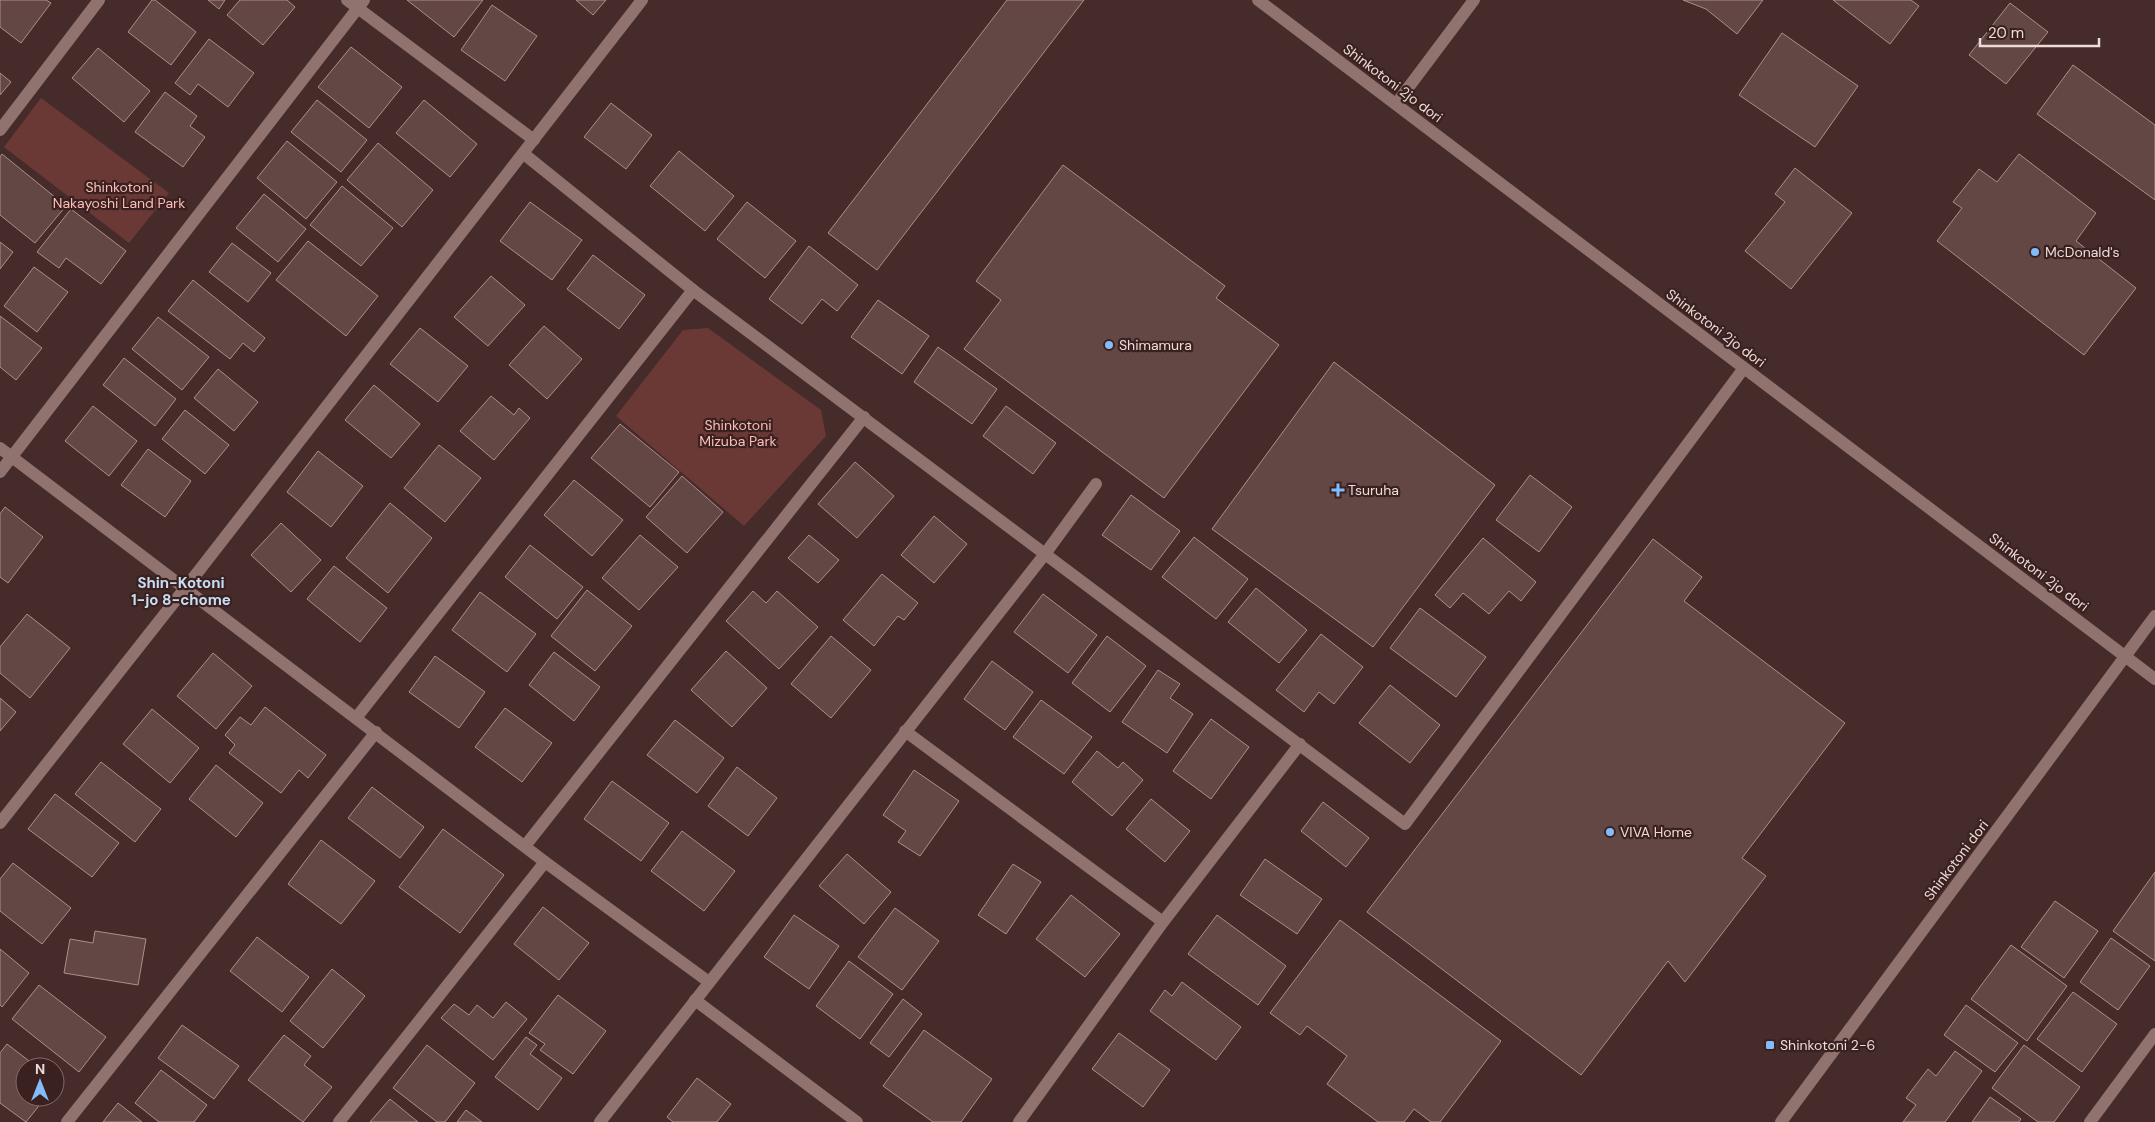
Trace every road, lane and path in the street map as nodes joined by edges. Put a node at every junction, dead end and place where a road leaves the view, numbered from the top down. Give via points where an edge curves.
1 (99, 0) edge
2 (347, 0) edge
3 (642, 0) edge
4 (1258, 0) edge
5 (1474, 0) edge
6 (361, 4) edge
7 (1396, 104) junction
8 (0, 130) edge
9 (534, 140) junction
10 (524, 154) junction
11 (693, 290) junction
12 (1744, 368) junction
13 (864, 417) junction
14 (0, 448) edge
15 (12, 457) junction
16 (0, 472) edge
17 (1096, 484) dead end
18 (1045, 554) junction
19 (185, 588) junction
20 (2155, 616) edge
21 (2125, 657) junction
22 (2155, 679) edge
23 (356, 718) junction
24 (905, 731) junction
25 (376, 732) junction
26 (1300, 744) junction
27 (0, 823) edge
28 (525, 846) junction
29 (544, 862) junction
30 (1163, 922) junction
31 (709, 982) junction
32 (695, 1000) junction
33 (2155, 1034) edge
34 (1783, 1121) edge
35 (67, 1122) edge
36 (339, 1122) edge
37 (600, 1122) edge
38 (857, 1122) edge
39 (1020, 1122) edge
40 (2090, 1122) edge

1 - 8 street
2 - 6 street
3 - 9 street
4 - 7 street, Shinkotoni 2jo dori
5 - 7 street
6 - 9 street
6 - 15 street
7 - 12 street, Shinkotoni 2jo dori
9 - 10 street
10 - 11 street
10 - 19 street
11 - 13 street
11 - 23 street
12 - 21 street, Shinkotoni 2jo dori
12 - 26 street via 1405,824
13 - 18 street
13 - 28 street
14 - 15 street
15 - 16 street
15 - 19 street
17 - 18 street
18 - 24 street
18 - 26 street
19 - 23 street
19 - 27 street
20 - 21 street, Shinkotoni dori
21 - 22 street, Shinkotoni 2jo dori
21 - 34 street, Shinkotoni dori
23 - 25 street
24 - 30 street
24 - 31 street
25 - 28 street
25 - 35 street
26 - 30 street
28 - 29 street
29 - 31 street
29 - 36 street
30 - 39 street
31 - 32 street
32 - 37 street
32 - 38 street
33 - 40 street

